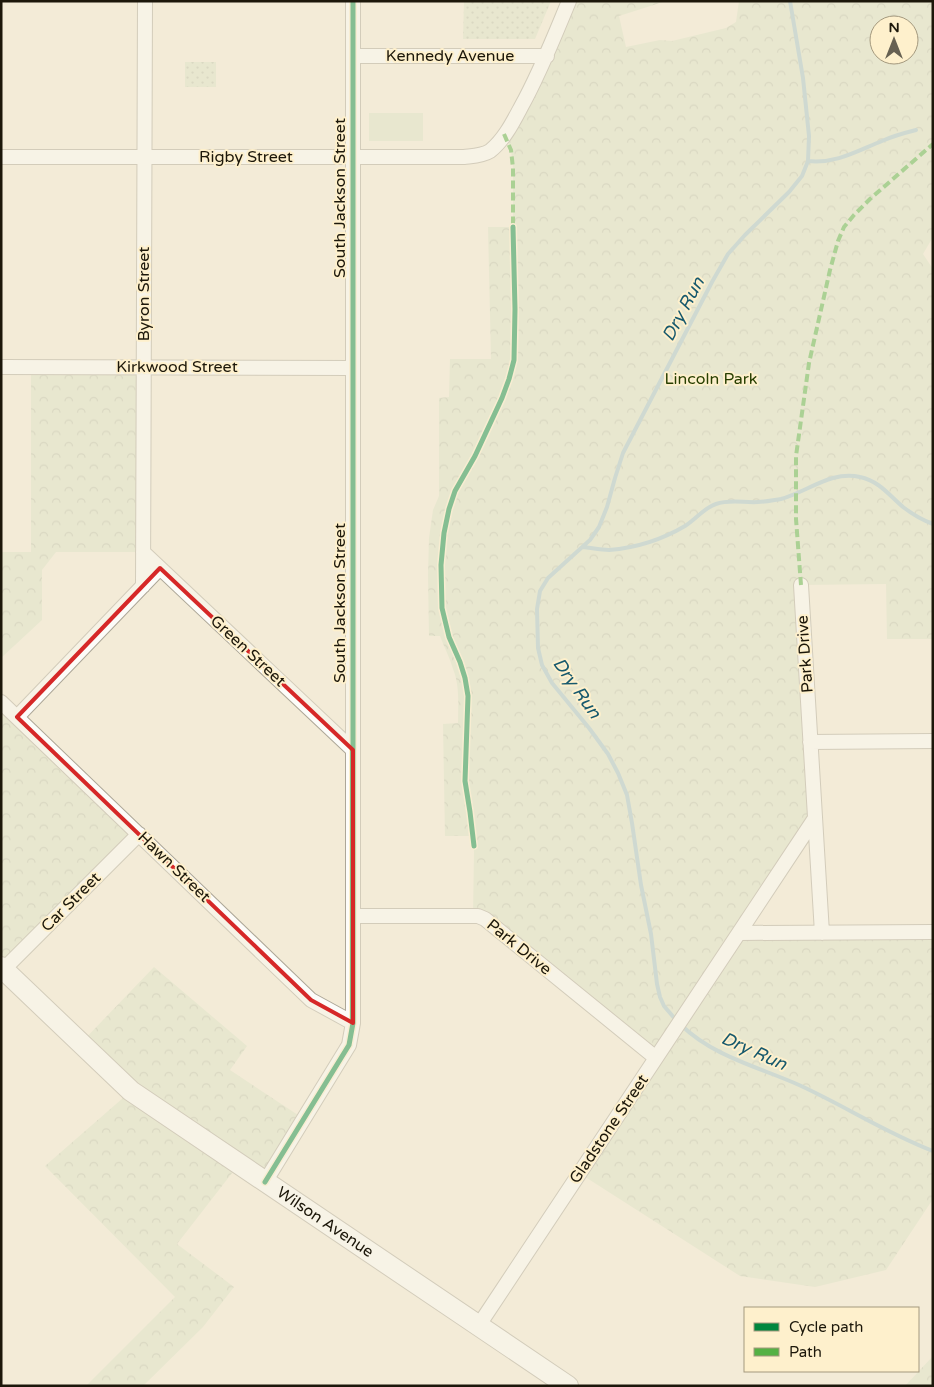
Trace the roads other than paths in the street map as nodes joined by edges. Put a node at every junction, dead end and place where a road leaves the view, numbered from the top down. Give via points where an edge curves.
1 (145, 1) edge
2 (353, 1) edge
3 (569, 1) edge
4 (352, 56) junction
5 (547, 56) junction
6 (1, 157) edge
7 (144, 157) junction
8 (352, 157) junction
9 (1, 367) edge
10 (144, 367) junction
11 (352, 368) junction
12 (143, 552) junction
13 (160, 568) junction
14 (801, 585) dead end
15 (143, 586) junction
16 (1, 702) edge
17 (17, 718) junction
18 (933, 741) edge
19 (810, 742) junction
20 (353, 750) junction
21 (815, 818) junction
22 (139, 834) junction
23 (353, 916) junction
24 (933, 932) edge
25 (739, 933) junction
26 (822, 933) junction
27 (2, 968) edge
28 (353, 1023) junction
29 (656, 1058) junction
30 (266, 1182) junction
31 (479, 1325) junction
32 (568, 1386) edge

1 - 7 street, Byron Street
2 - 4 street, South Jackson Street
3 - 5 street
4 - 5 street, Kennedy Avenue
4 - 8 street, South Jackson Street
5 - 8 street, Rigby Street via 512,124 489,151 464,157
6 - 7 street, Rigby Street
7 - 8 street, Rigby Street
7 - 10 street, Byron Street
8 - 11 street, South Jackson Street
9 - 10 street, Kirkwood Street
10 - 11 street, Kirkwood Street
10 - 12 street, Byron Street
11 - 20 street, South Jackson Street
12 - 13 street, Green Street
12 - 15 street, Byron Street
13 - 15 street
13 - 20 street, Green Street
14 - 19 street, Park Drive
15 - 17 street
16 - 17 street, Hawn Street
17 - 22 street, Hawn Street
18 - 19 street
19 - 21 street, Park Drive
20 - 23 street, South Jackson Street
21 - 25 street, Gladstone Street
21 - 26 street, Park Drive
22 - 27 street, Car Street
22 - 28 street, Hawn Street via 311,1000
23 - 28 street, South Jackson Street
23 - 29 street, Park Drive via 478,916
24 - 26 street
25 - 26 street
25 - 29 street, Gladstone Street
27 - 30 main road, Wilson Avenue via 131,1090
28 - 30 street, South Jackson Street via 349,1045
29 - 31 street, Gladstone Street
30 - 31 main road, Wilson Avenue
31 - 32 main road, Wilson Avenue

